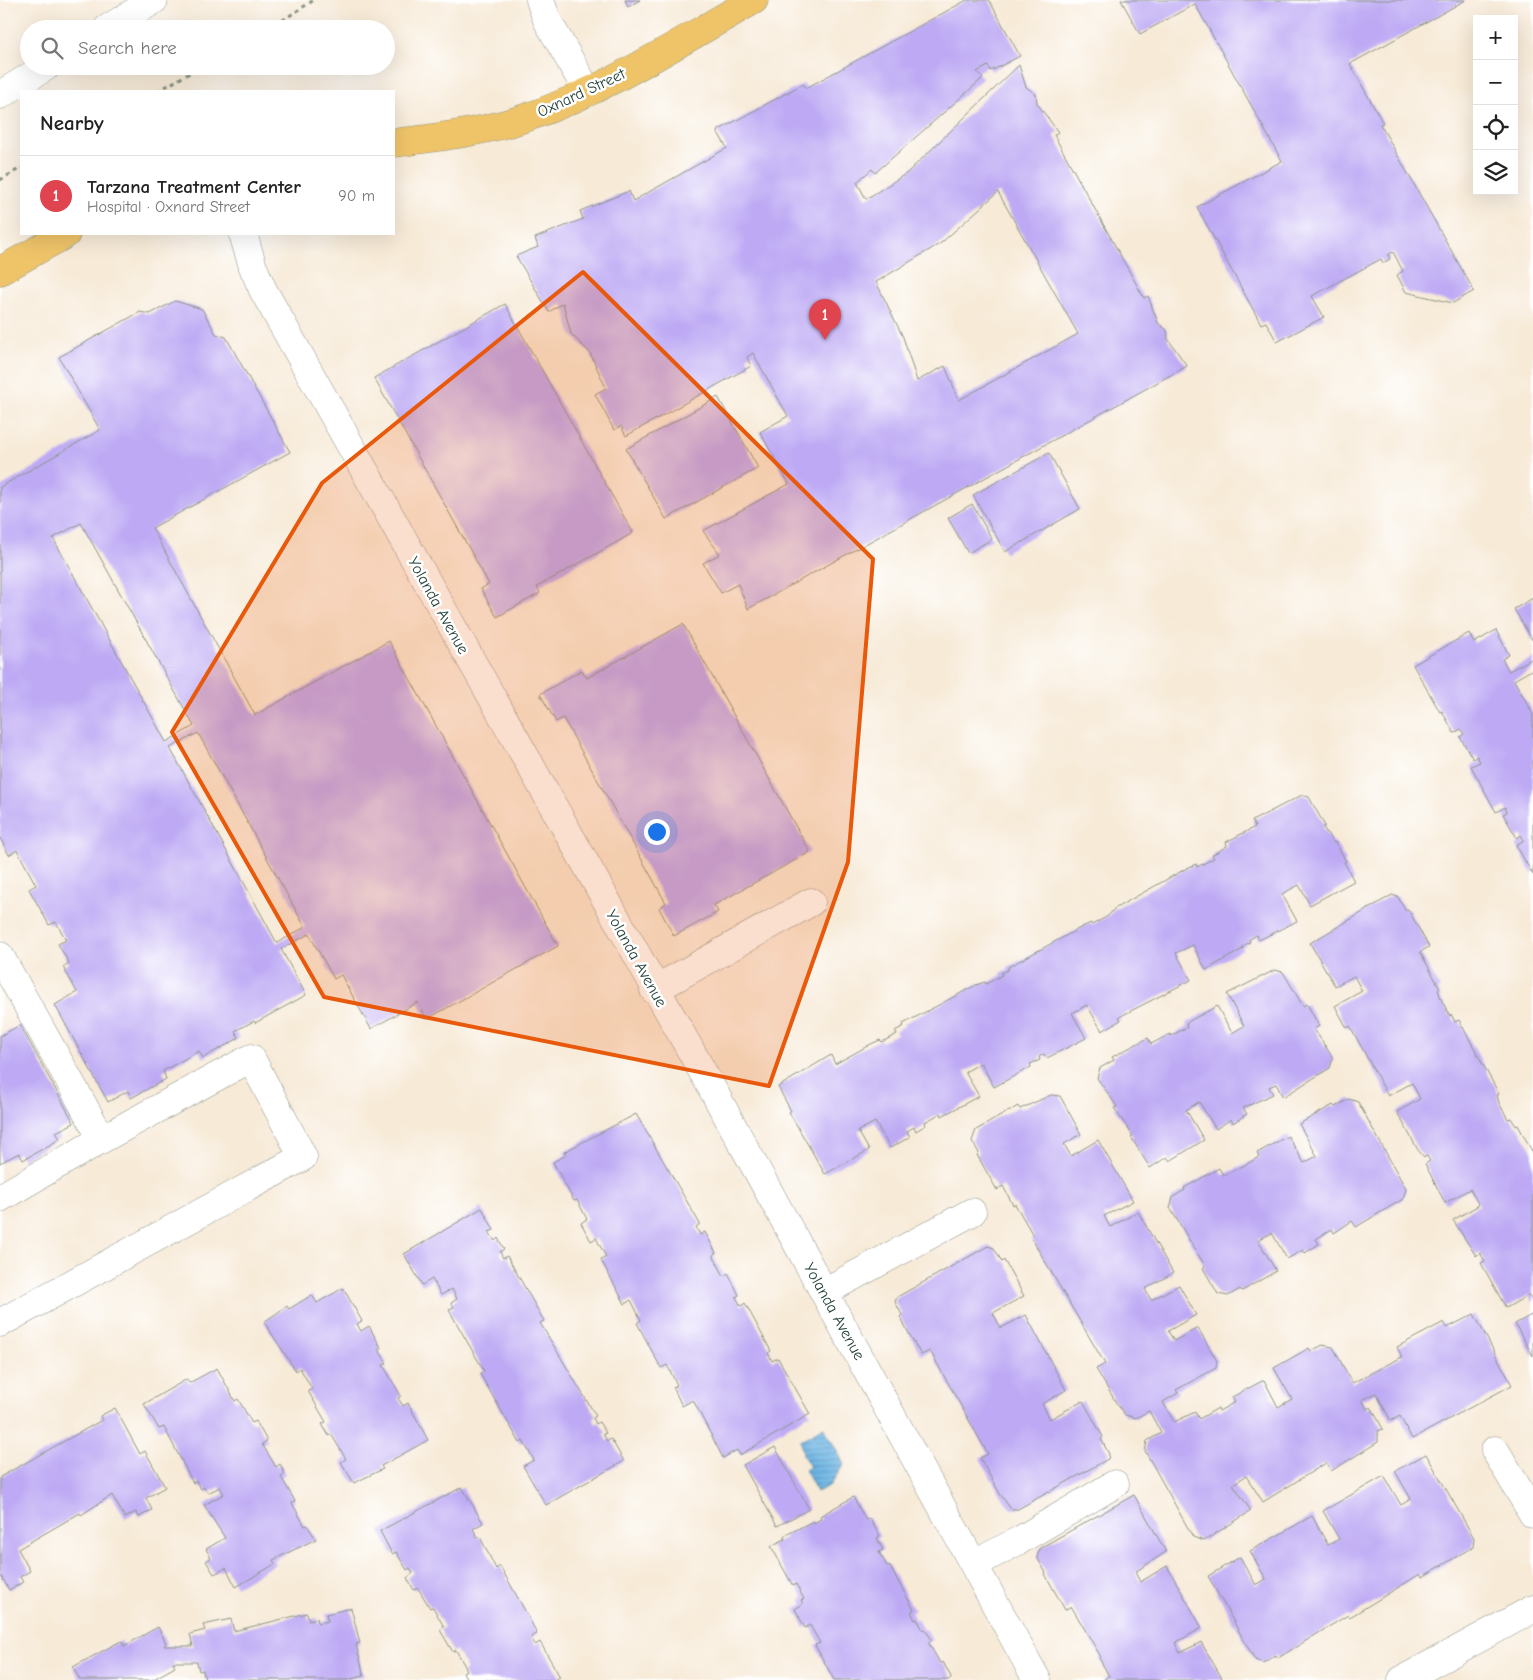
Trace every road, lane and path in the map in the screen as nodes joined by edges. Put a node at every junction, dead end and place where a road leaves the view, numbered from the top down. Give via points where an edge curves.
1 (154, 0) edge
2 (314, 0) edge
3 (540, 0) edge
4 (754, 0) edge
5 (122, 20) edge
6 (283, 20) edge
7 (32, 75) edge
8 (186, 75) edge
9 (160, 90) edge
10 (588, 92) junction
11 (0, 95) edge
12 (395, 143) edge
13 (20, 169) edge
14 (0, 180) edge
15 (64, 235) edge
16 (243, 235) edge
17 (0, 270) edge
18 (811, 902) dead end
19 (0, 956) edge
20 (654, 990) junction
21 (102, 1140) junction
22 (0, 1198) edge
23 (972, 1212) dead end
24 (824, 1292) junction
25 (0, 1323) edge
26 (1495, 1450) dead end
27 (1115, 1484) dead end
28 (1533, 1514) edge
29 (974, 1564) junction
30 (1533, 1608) edge
31 (1412, 1678) edge
32 (1037, 1680) edge

1 - 5 street
2 - 6 path
3 - 10 street via 547,20
4 - 10 main road, Oxnard Street
7 - 11 street
8 - 9 path
10 - 12 main road, Oxnard Street via 527,118 491,128
13 - 14 path
15 - 17 main road
16 - 20 street, Yolanda Avenue via 263,290
18 - 20 street
19 - 21 street
20 - 24 street, Yolanda Avenue
21 - 22 street
21 - 25 street via 251,1058 302,1157
23 - 24 street
24 - 29 street, Yolanda Avenue
26 - 28 street
27 - 29 street
29 - 32 street, Yolanda Avenue
30 - 31 street

